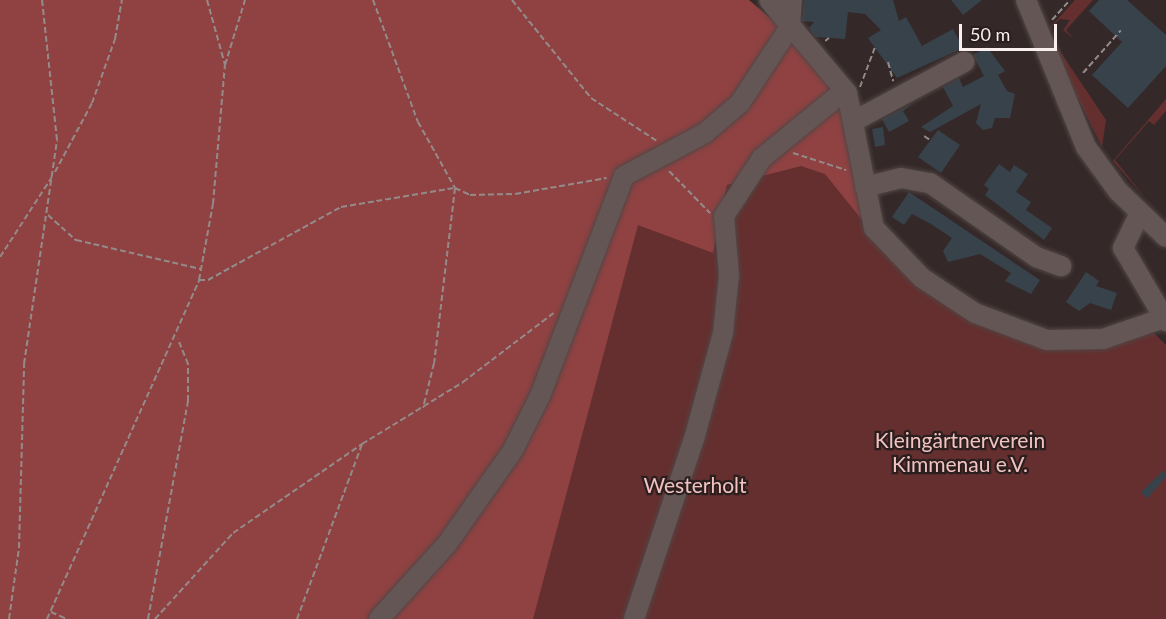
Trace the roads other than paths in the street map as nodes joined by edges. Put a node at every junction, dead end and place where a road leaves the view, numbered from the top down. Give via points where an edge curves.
1 (769, 0) edge
2 (792, 0) edge
3 (1026, 0) edge
4 (790, 27) junction
5 (964, 62) dead end
6 (849, 91) junction
7 (856, 120) junction
8 (864, 181) junction
9 (1140, 213) junction
10 (1166, 237) edge
11 (1061, 266) dead end
12 (1165, 320) edge
13 (379, 619) edge
14 (634, 619) edge

1 - 4 street
2 - 4 street
3 - 9 street via 1079,135
4 - 6 street
4 - 13 street via 740,103 715,126 624,176 540,396 513,450 447,544
5 - 7 street
6 - 7 street
6 - 14 street via 776,145 747,176 724,216 729,275 723,333 681,481
7 - 8 street
8 - 11 street via 902,178 930,183 1036,257
8 - 12 street via 879,238 922,278 982,317 1047,340 1074,341 1117,335
9 - 10 street
9 - 12 street via 1123,248

